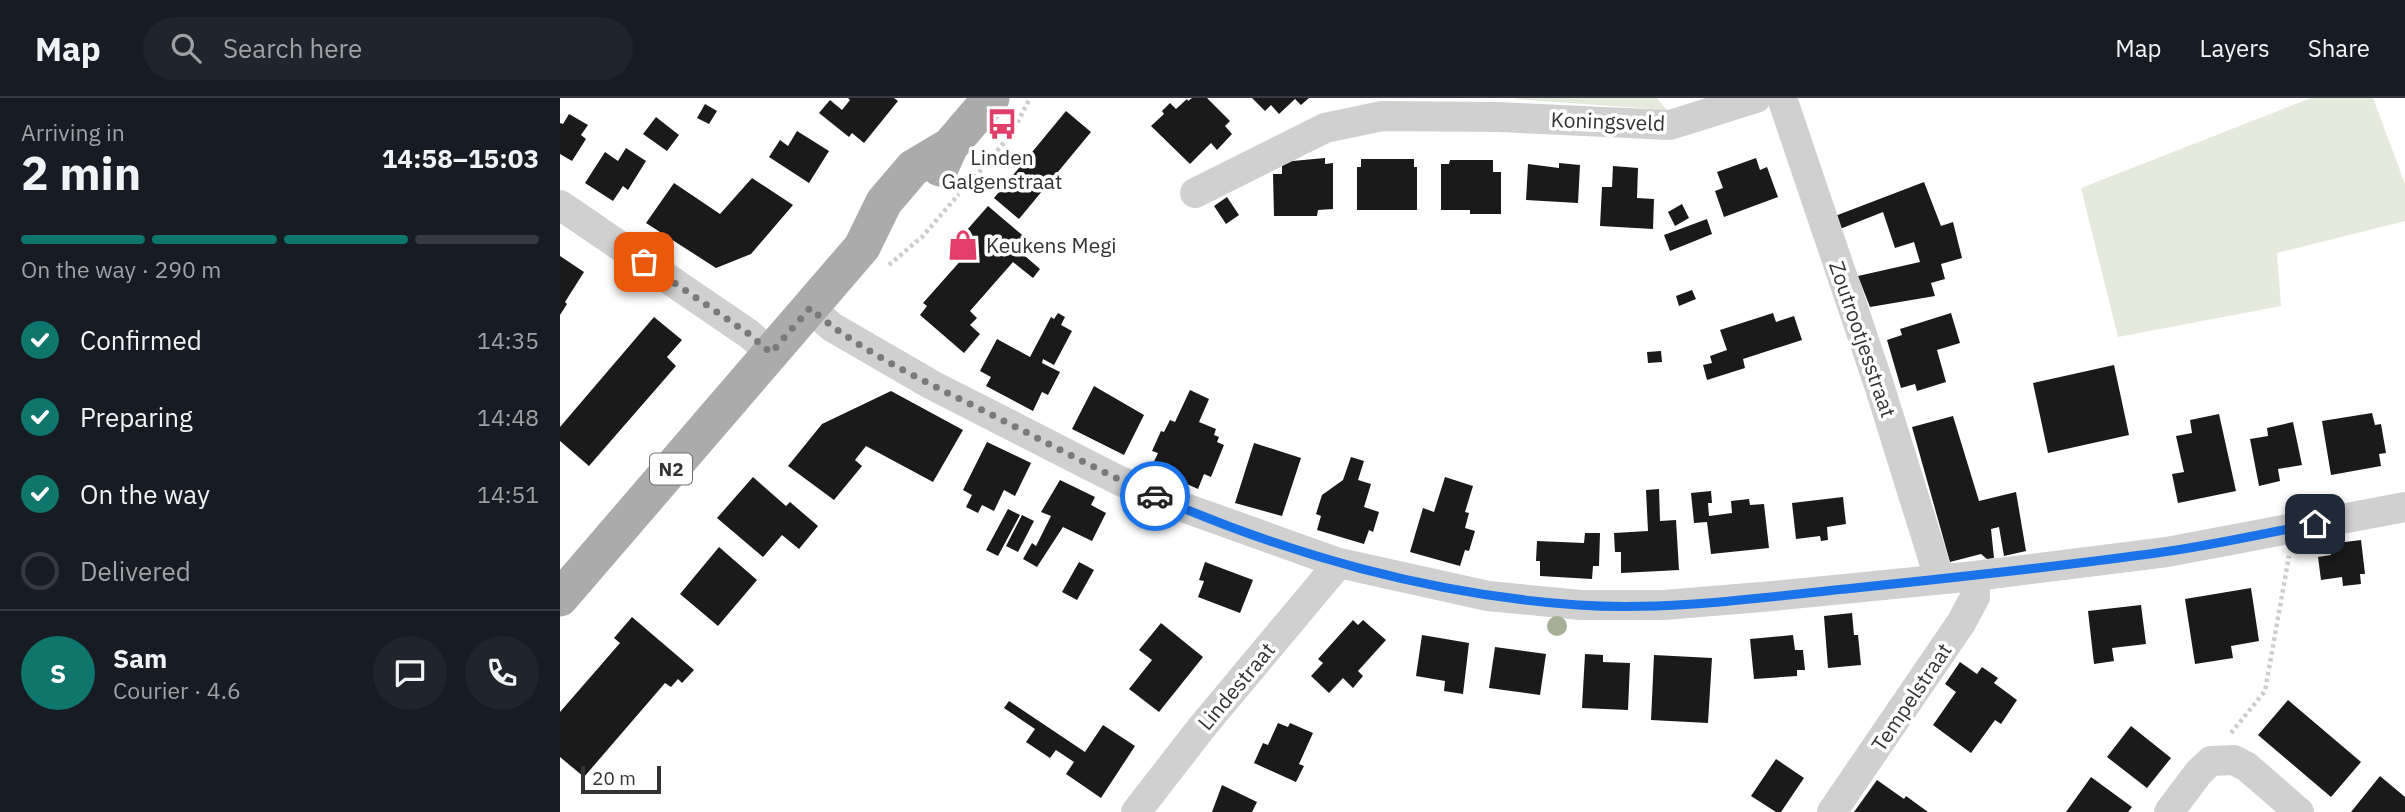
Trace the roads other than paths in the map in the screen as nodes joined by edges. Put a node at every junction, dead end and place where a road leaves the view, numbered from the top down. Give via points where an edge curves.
1 (991, 98) edge
2 (1756, 98) edge
3 (1782, 98) edge
4 (1391, 107) edge
5 (1489, 107) edge
6 (1195, 193) dead end
7 (560, 205) edge
8 (810, 308) junction
9 (771, 353) junction
10 (2405, 507) edge
11 (1339, 563) junction
12 (1975, 576) junction
13 (1944, 579) junction
14 (560, 598) edge
15 (1136, 812) edge
16 (1832, 812) edge
17 (2169, 812) edge
18 (2299, 812) edge

1 - 8 main road, N2 via 950,146 933,184 871,259
2 - 5 street, Koningsveld via 1670,125
3 - 13 street, Zoutrootjesstraat via 1884,398 1936,568
4 - 5 street, Koningsveld
4 - 6 street, Koningsveld via 1325,128
7 - 9 street
8 - 9 main road, N2
8 - 11 street via 832,327 932,385 1118,480
9 - 14 main road, N2
10 - 12 street via 2167,552
11 - 13 street via 1488,596 1581,605 1664,605
11 - 15 street, Lindestraat
12 - 13 street
12 - 16 street, Tempelstraat via 1975,597 1961,623
17 - 18 street via 2199,772 2211,761 2223,760 2247,767

